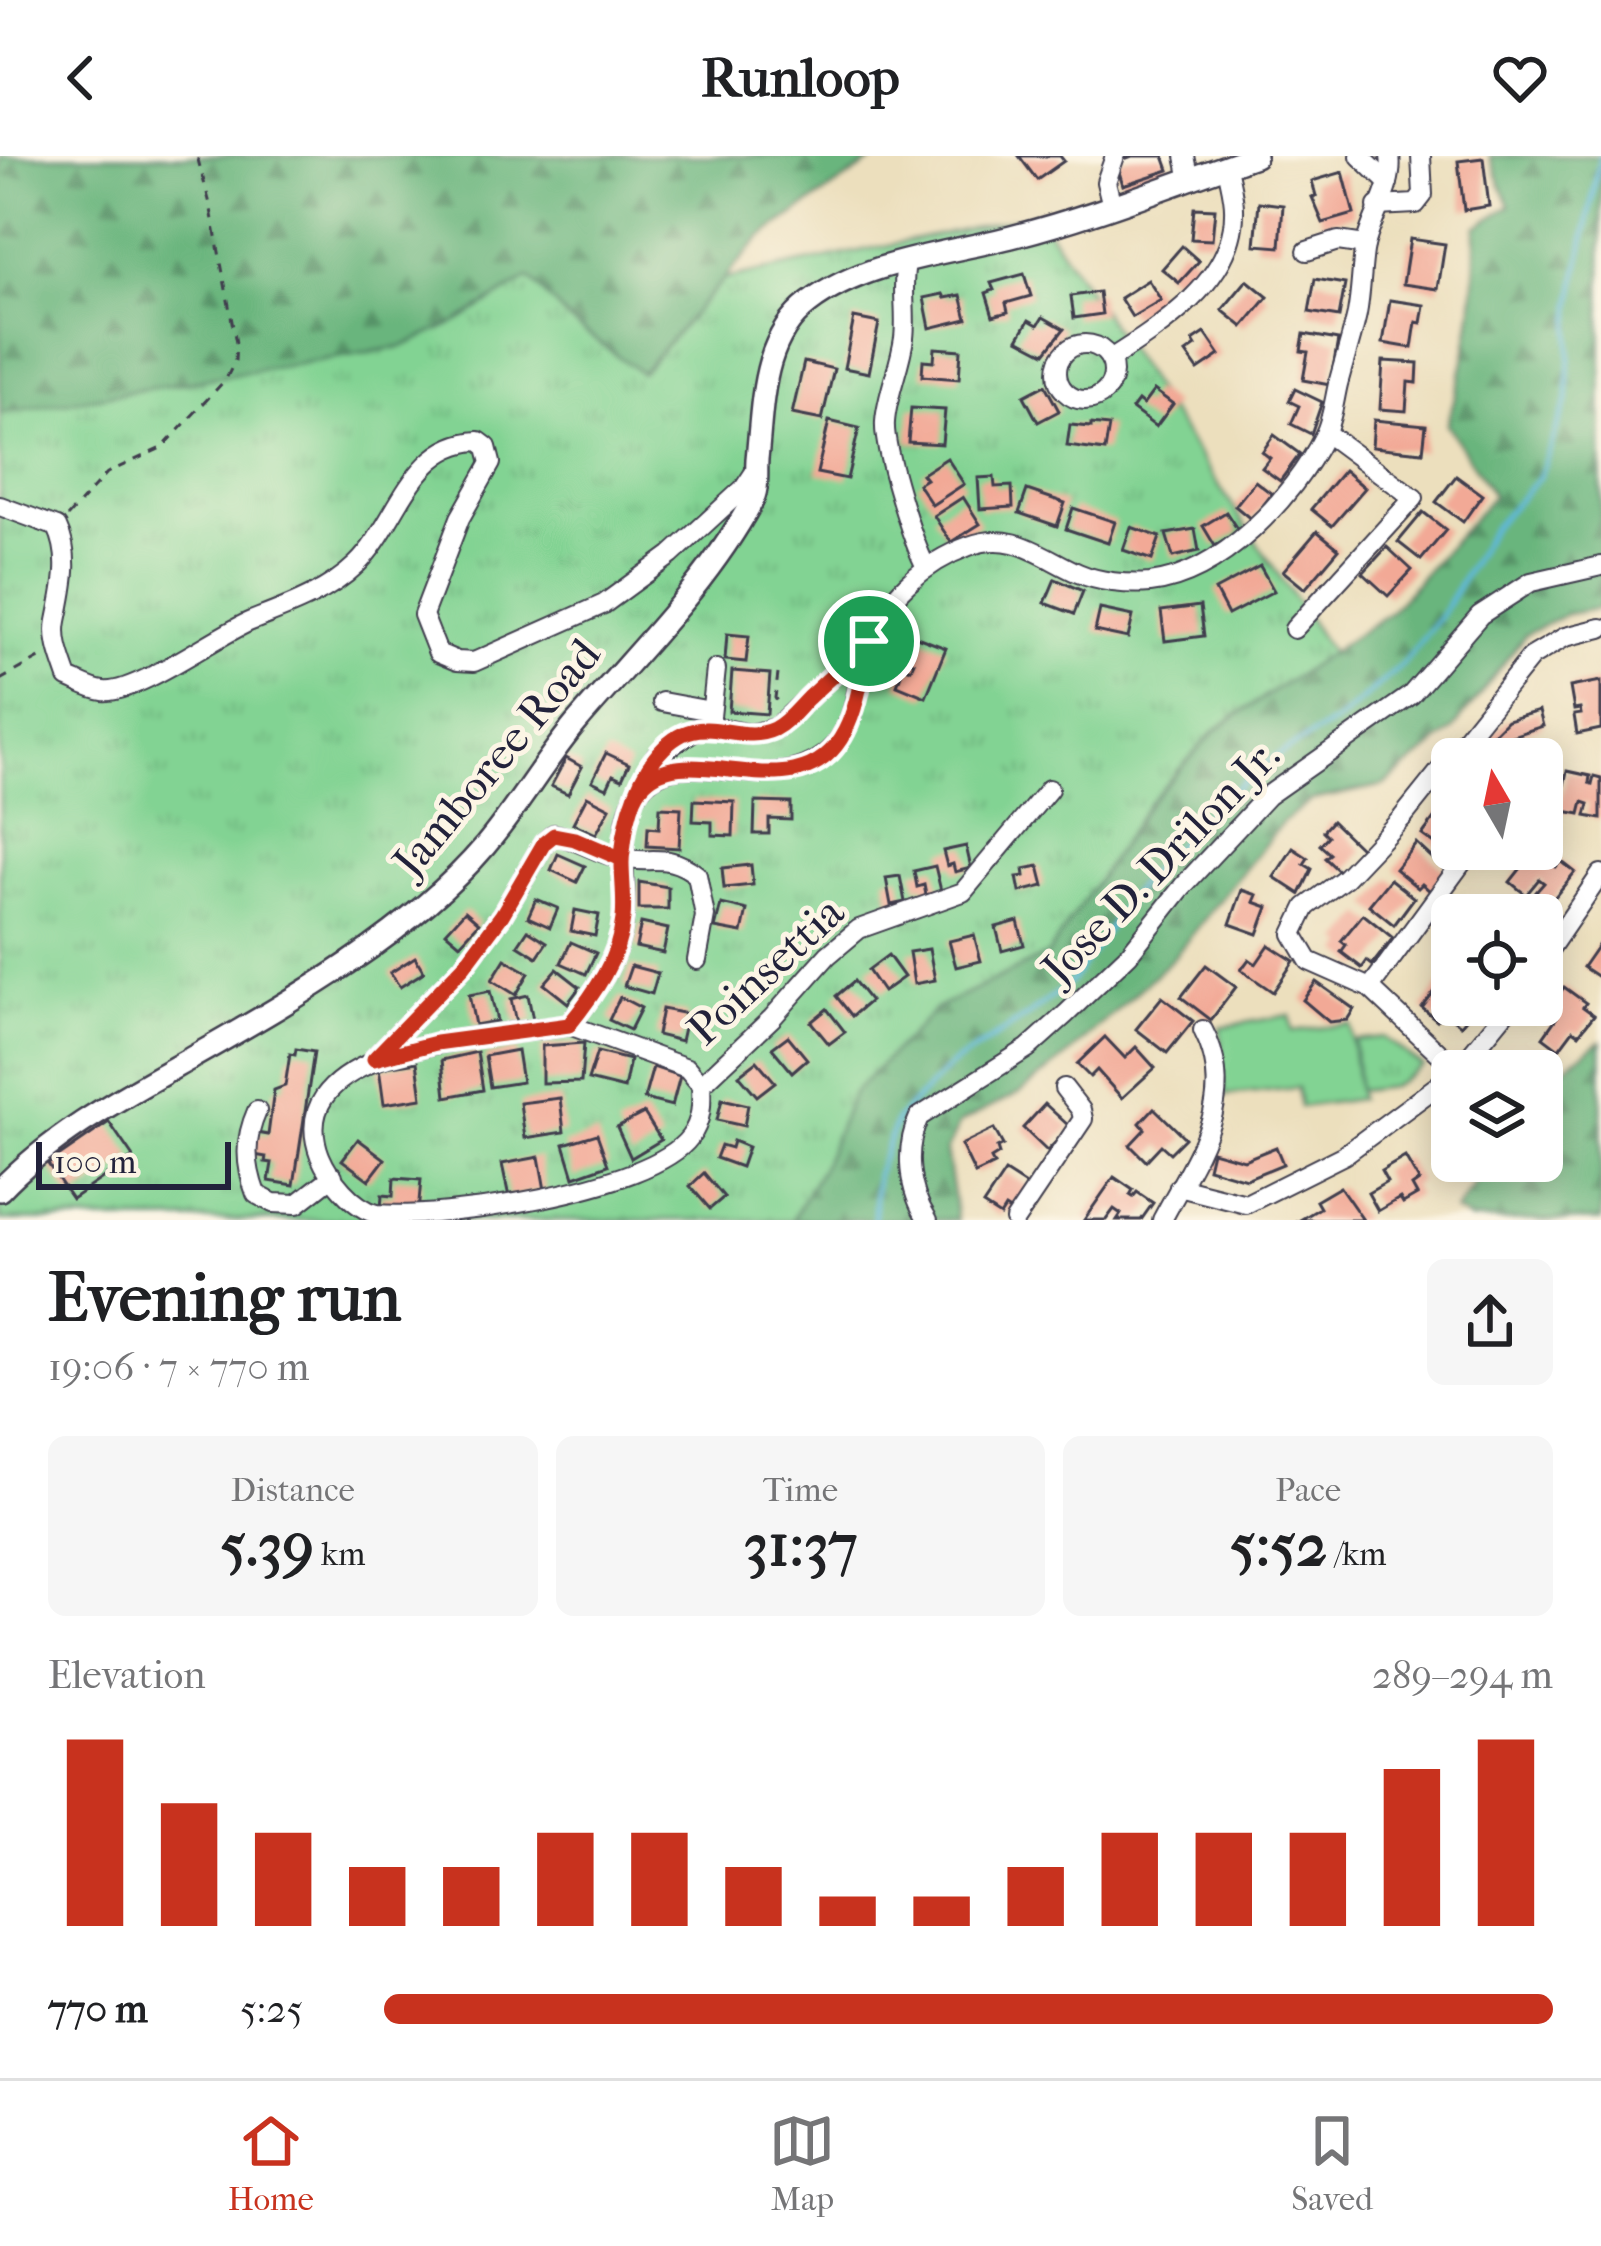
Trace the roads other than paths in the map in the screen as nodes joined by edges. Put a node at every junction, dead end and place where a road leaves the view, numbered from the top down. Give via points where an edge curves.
1 (1115, 156) edge
2 (1184, 156) edge
3 (1255, 156) edge
4 (1360, 156) edge
5 (1390, 156) edge
6 (1421, 156) edge
7 (1227, 166) junction
8 (1190, 180) junction
9 (1388, 184) junction
10 (1112, 206) junction
11 (1377, 206) junction
12 (1365, 245) junction
13 (1307, 251) dead end
14 (905, 262) junction
15 (1110, 359) dead end
16 (1326, 433) junction
17 (756, 470) junction
18 (0, 506) edge
19 (1601, 566) edge
20 (926, 567) junction
21 (1601, 628) edge
22 (1294, 629) dead end
23 (869, 641) junction
24 (716, 669) dead end
25 (662, 702) dead end
26 (711, 719) junction
27 (641, 787) junction
28 (1049, 789) dead end
29 (622, 859) junction
30 (1457, 870) edge
31 (1601, 874) edge
32 (1563, 929) edge
33 (697, 961) dead end
34 (1370, 988) junction
35 (569, 1025) junction
36 (1494, 1026) edge
37 (1203, 1030) dead end
38 (1433, 1050) edge
39 (1474, 1050) edge
40 (374, 1059) junction
41 (701, 1085) junction
42 (1064, 1088) dead end
43 (1431, 1091) edge
44 (257, 1111) dead end
45 (333, 1176) junction
46 (1179, 1187) junction
47 (0, 1190) edge
48 (1250, 1212) edge
49 (928, 1220) edge
50 (1016, 1220) edge
51 (1162, 1220) edge

1 - 10 street via 1106,182
2 - 8 street
3 - 7 main road, Jamboree Road
4 - 9 street
5 - 9 street
6 - 11 street via 1423,195 1416,204
7 - 8 main road, Jamboree Road
7 - 15 street via 1234,213 1228,246 1176,315
8 - 10 main road, Jamboree Road
9 - 11 street
10 - 14 main road, Jamboree Road
11 - 12 street
12 - 13 street via 1338,241
12 - 16 street
14 - 17 main road, Jamboree Road via 823,293 793,316 772,346
14 - 20 street via 904,333 885,440
16 - 20 street via 1256,526 1231,551 1187,574 1152,583 1099,580 1011,540 968,547
16 - 22 street via 1414,498
17 - 18 street via 671,556 604,604 474,662 457,661 438,653 424,615 460,518 491,463 479,441 458,443 421,468 382,535 340,578 104,692 68,678 58,648 65,543 57,527
17 - 47 main road, Jamboree Road via 757,490 722,548 463,869 408,920 101,1111
19 - 49 street, Jose D. Drilon Jr. via 1531,582 1480,615 1411,694 1267,796 1066,1014 1028,1048 919,1117 910,1162
20 - 23 street via 897,594
21 - 34 street via 1531,657 1402,818 1306,907 1293,934 1310,961
23 - 26 street via 776,728 750,734
23 - 27 street via 844,734 809,765 754,775 679,767
24 - 26 street
25 - 26 street
26 - 27 street via 656,756
27 - 29 street
28 - 41 street, Poinsettia via 964,892 859,929
29 - 33 street via 671,860 697,875 705,916
29 - 35 street via 617,946
29 - 40 street via 575,839 554,835 544,843 464,966
30 - 34 street
31 - 32 street
34 - 38 street
35 - 40 street
35 - 41 street via 687,1069
36 - 39 street
37 - 46 street via 1217,1102
40 - 45 street via 322,1104 316,1130
41 - 45 street via 703,1109 690,1138 640,1171 583,1192 418,1219 359,1206
42 - 50 street via 1083,1119
43 - 48 street
44 - 45 street via 247,1135 256,1194 297,1204
46 - 48 street
46 - 51 street

